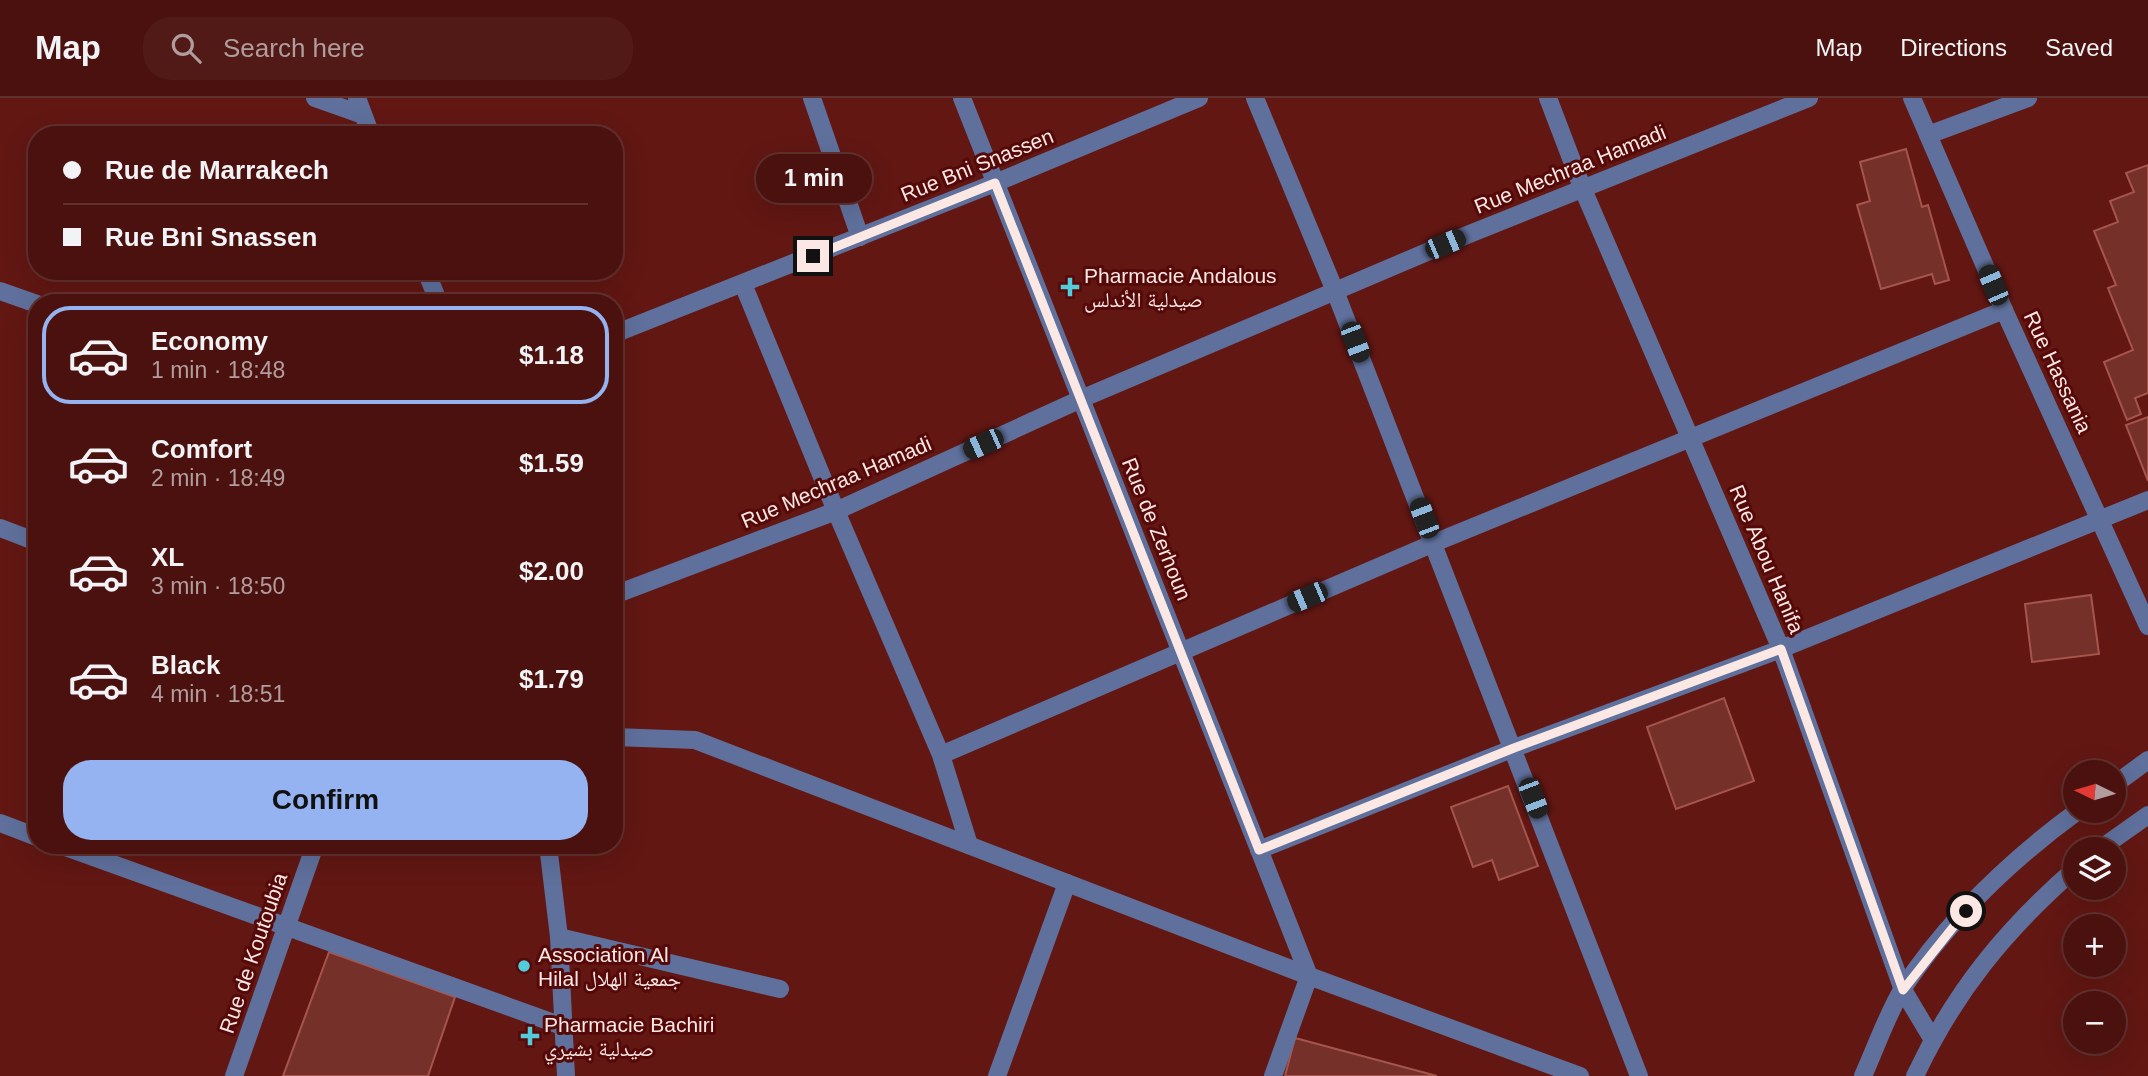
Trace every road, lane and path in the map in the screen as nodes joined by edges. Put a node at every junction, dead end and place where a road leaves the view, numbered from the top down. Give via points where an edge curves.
1 (315, 98) edge
2 (812, 98) edge
3 (962, 98) edge
4 (1199, 98) edge
5 (1255, 98) edge
6 (1548, 98) edge
7 (1809, 98) edge
8 (1912, 98) edge
9 (2028, 98) edge
10 (360, 106) edge
11 (368, 126) edge
12 (1928, 135) junction
13 (995, 183) junction
14 (1582, 187) junction
15 (860, 237) junction
16 (743, 284) junction
17 (0, 291) edge
18 (1335, 291) junction
19 (28, 300) edge
20 (2004, 310) junction
21 (623, 331) edge
22 (1081, 399) junction
23 (1689, 437) junction
24 (2148, 500) edge
25 (836, 511) junction
26 (2102, 520) junction
27 (0, 528) edge
28 (28, 539) edge
29 (1434, 543) junction
30 (623, 592) edge
31 (2148, 626) edge
32 (1781, 649) junction
33 (1181, 651) junction
34 (623, 737) edge
35 (1514, 748) junction
36 (942, 755) junction
37 (2148, 761) edge
38 (2126, 777) edge
39 (2148, 815) edge
40 (2063, 823) edge
41 (0, 824) edge
42 (28, 834) edge
43 (2117, 837) edge
44 (969, 845) junction
45 (1259, 850) junction
46 (85, 854) edge
47 (312, 854) edge
48 (549, 854) edge
49 (2063, 878) edge
50 (1068, 883) junction
51 (287, 928) junction
52 (559, 937) junction
53 (1309, 976) junction
54 (780, 989) dead end
55 (1903, 990) junction
56 (565, 1027) junction
57 (1933, 1040) junction
58 (1552, 1071) edge
59 (234, 1076) edge
60 (566, 1076) edge
61 (998, 1076) edge
62 (1273, 1076) edge
63 (1580, 1076) edge
64 (1639, 1076) edge
65 (1863, 1076) edge
66 (1915, 1076) edge

1 - 10 street
2 - 15 street
3 - 13 street, Rue de Zerhoun
4 - 13 street, Rue Bni Snassen
5 - 18 street
6 - 14 street, Rue Abou Hanifa
7 - 14 street, Rue Mechraa Hamadi
8 - 12 street, Rue Hassania
9 - 12 street
10 - 11 street
12 - 20 street, Rue Hassania
13 - 15 street, Rue Bni Snassen
13 - 22 street, Rue de Zerhoun
14 - 18 street, Rue Mechraa Hamadi
14 - 23 street, Rue Abou Hanifa
15 - 16 street, Rue Bni Snassen
16 - 21 street, Rue Bni Snassen
16 - 25 street
17 - 19 street
18 - 22 street, Rue Mechraa Hamadi
18 - 29 street
20 - 23 street
20 - 26 street, Rue Hassania
22 - 25 street, Rue Mechraa Hamadi
22 - 33 street, Rue de Zerhoun
23 - 29 street
23 - 32 street, Rue Abou Hanifa
24 - 26 street
25 - 30 street, Rue Mechraa Hamadi
25 - 36 street
26 - 31 street, Rue Hassania
26 - 32 street
27 - 28 street
29 - 33 street
29 - 35 street
32 - 35 street
32 - 55 street, Rue Abou Hanifa
33 - 36 street
33 - 45 street, Rue de Zerhoun
34 - 44 street via 695,740
35 - 45 street
35 - 64 street
36 - 44 street
37 - 38 street
39 - 43 street
40 - 55 street via 2000,874 1948,929
41 - 42 street
44 - 50 street
45 - 53 street, Rue de Zerhoun
46 - 51 street
47 - 51 street, Rue de Koutoubia
48 - 52 street
49 - 57 street via 2025,912 1974,973
50 - 53 street
50 - 61 street
51 - 56 street
51 - 59 street, Rue de Koutoubia
52 - 54 street
52 - 56 street
53 - 58 street
53 - 62 street
55 - 57 street, Rue Abou Hanifa
55 - 65 street
56 - 60 street
57 - 66 street
58 - 63 street

